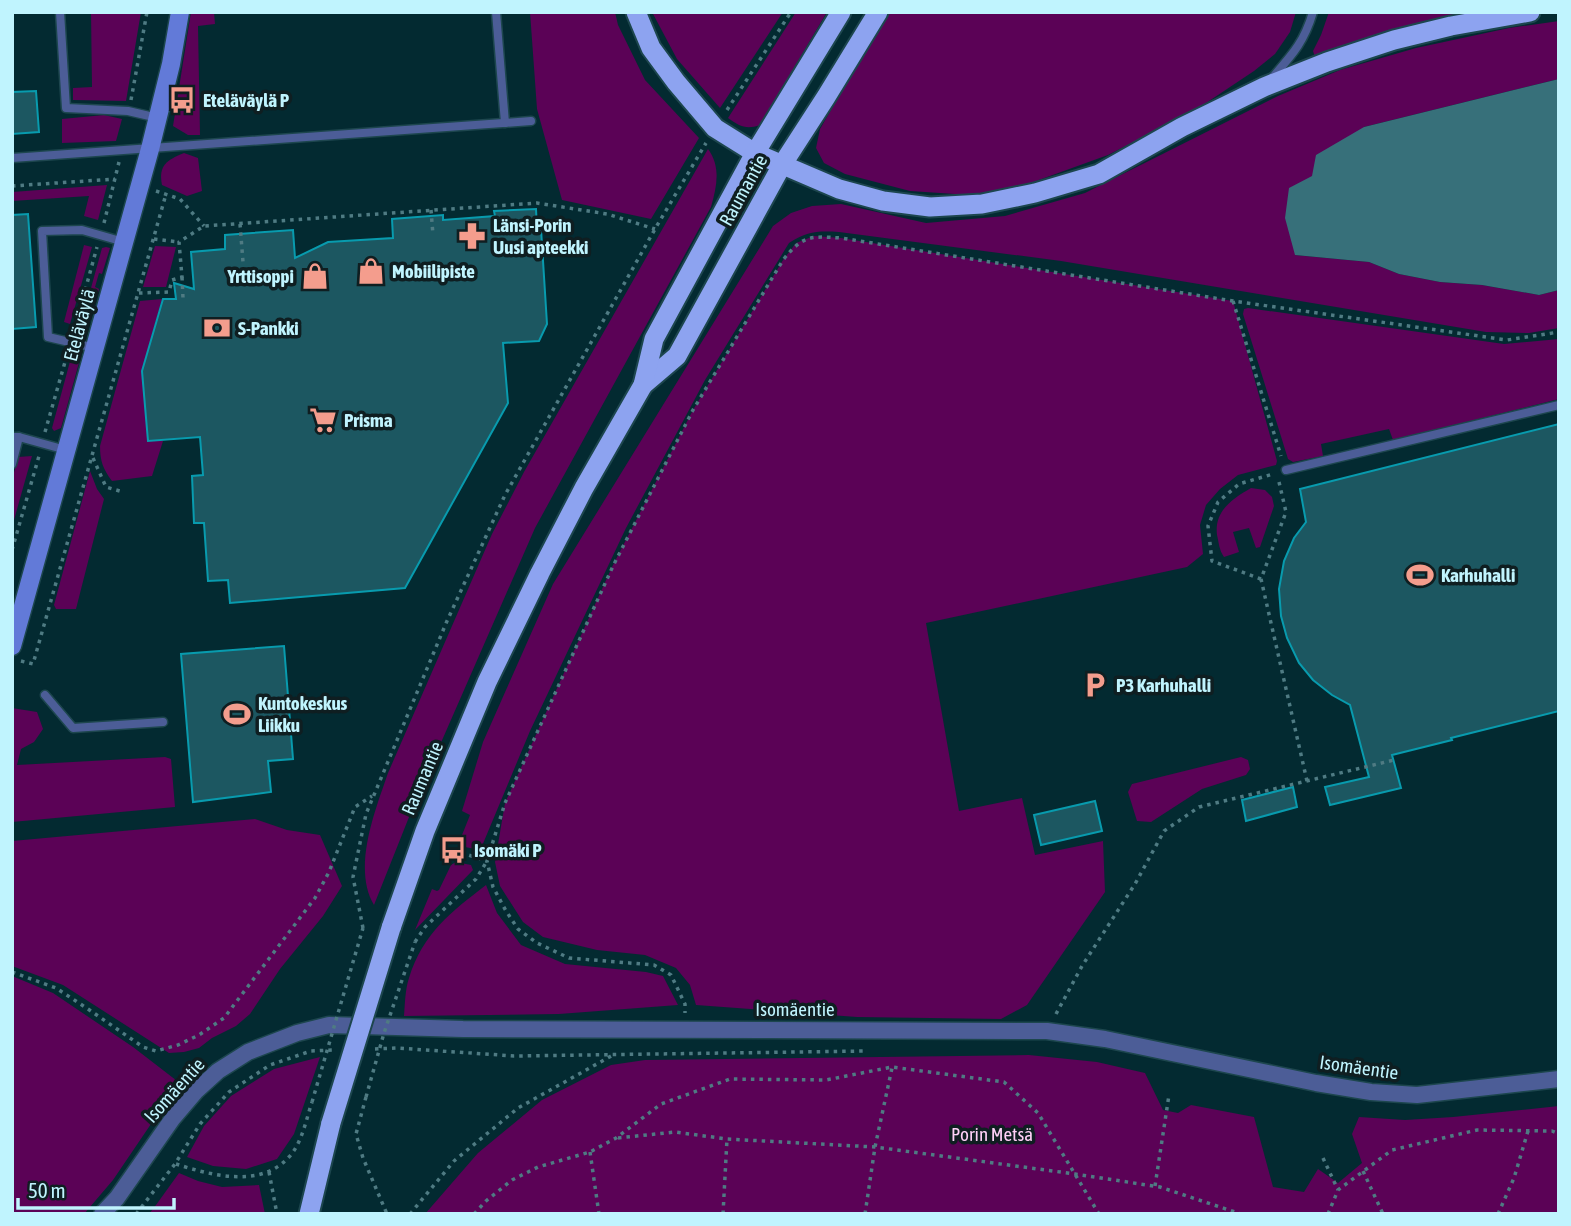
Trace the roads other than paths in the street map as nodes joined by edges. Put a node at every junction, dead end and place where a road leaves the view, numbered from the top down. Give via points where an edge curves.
1 (60, 12) edge
2 (180, 12) edge
3 (496, 12) edge
4 (636, 12) edge
5 (841, 12) edge
6 (878, 12) edge
7 (1313, 12) edge
8 (1530, 12) edge
9 (1264, 87) junction
10 (158, 118) junction
11 (531, 121) dead end
12 (505, 122) junction
13 (150, 149) junction
14 (755, 153) junction
15 (12, 158) edge
16 (782, 165) junction
17 (124, 242) junction
18 (95, 348) junction
19 (643, 386) junction
20 (1559, 405) edge
21 (16, 437) edge
22 (66, 450) junction
23 (12, 464) edge
24 (1286, 470) road end
25 (12, 646) edge
26 (45, 695) dead end
27 (163, 722) dead end
28 (1559, 1079) edge
29 (102, 1214) edge
30 (309, 1214) edge

1 - 10 lane via 66,108 128,111
2 - 10 main road, Eteläväylä
3 - 12 lane
4 - 14 highway via 651,48 676,82 715,128
5 - 14 highway, Raumantie
6 - 16 highway, Raumantie
7 - 9 lane via 1298,48
8 - 9 highway via 1394,40
9 - 16 highway via 1099,174 982,204 930,207 883,201
10 - 13 main road, Eteläväylä
11 - 12 lane
12 - 13 lane
13 - 15 lane
13 - 17 main road, Eteläväylä
14 - 16 highway
14 - 19 highway, Raumantie via 654,339
16 - 19 highway, Raumantie via 677,356
17 - 18 main road, Eteläväylä
17 - 18 lane via 82,230 42,231 48,337
18 - 22 main road, Eteläväylä
19 - 30 highway, Raumantie, bridge via 540,573 487,682 425,831 331,1123
20 - 24 lane
21 - 22 lane
21 - 23 lane
22 - 25 main road, Eteläväylä
26 - 27 lane via 73,728
28 - 29 street, Isomäentie via 1417,1095 1371,1093 1047,1031 329,1025 248,1052 218,1071 173,1118

